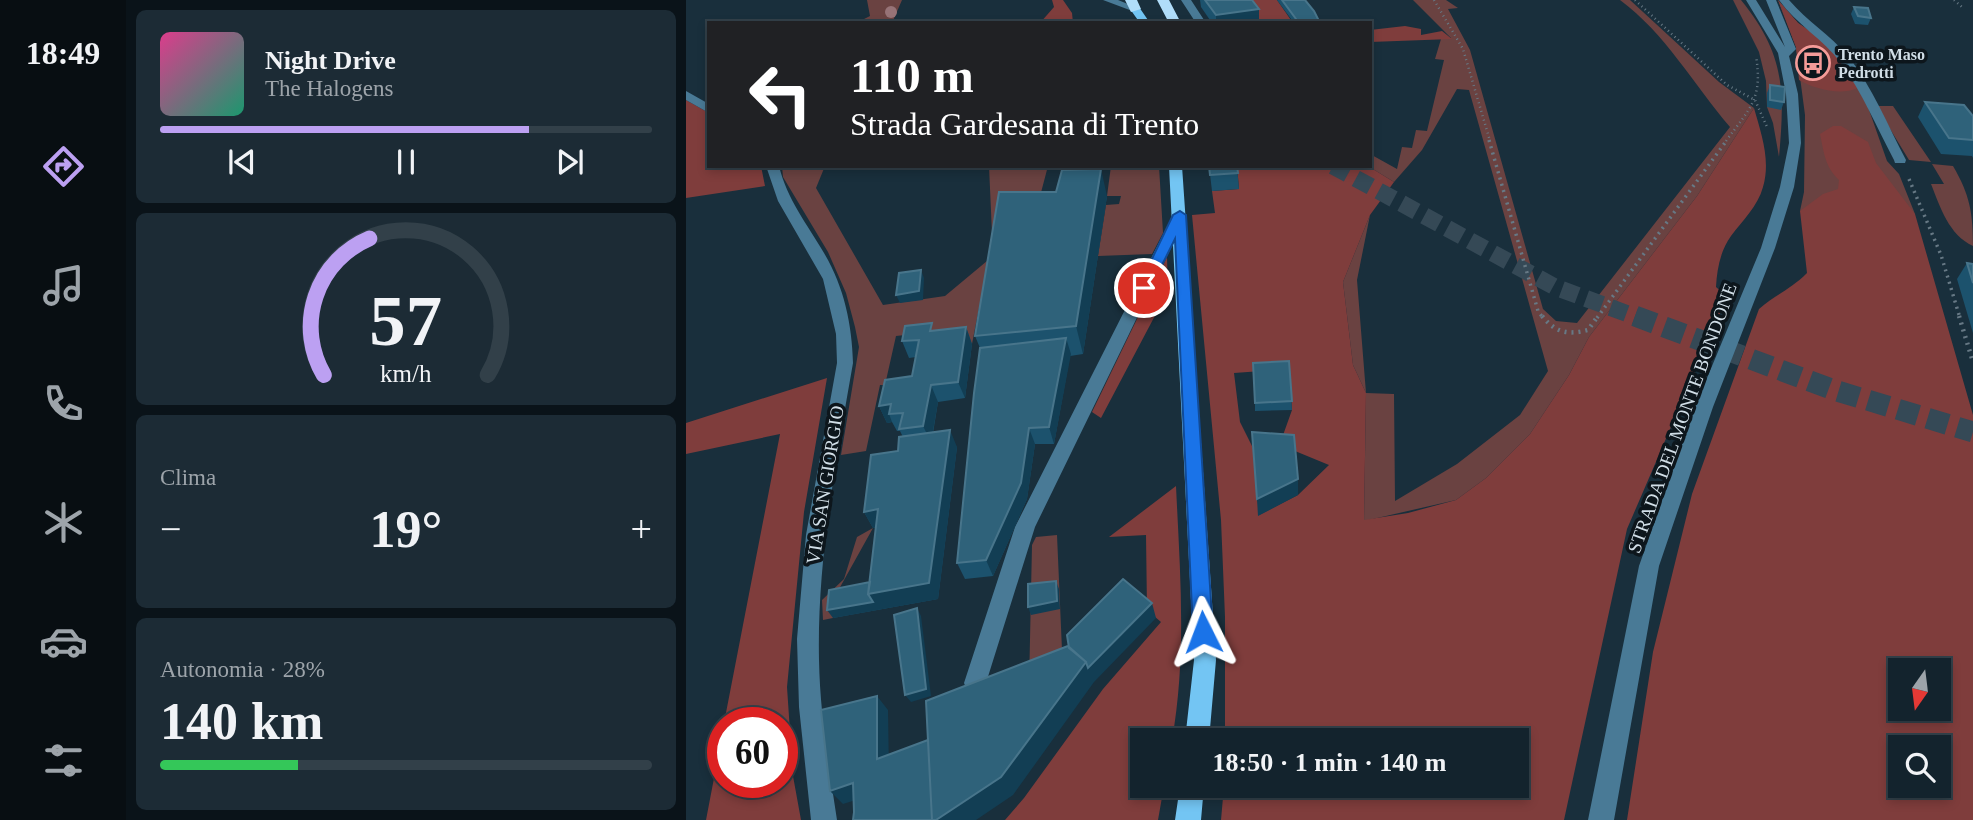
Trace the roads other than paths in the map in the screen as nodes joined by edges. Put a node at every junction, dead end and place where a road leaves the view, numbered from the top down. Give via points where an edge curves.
1 (1108, 0) edge
2 (1163, 0) edge
3 (1186, 0) edge
4 (1751, 0) edge
5 (1771, 0) edge
6 (1784, 0) edge
7 (1133, 4) edge
8 (1144, 21) edge
9 (1174, 21) edge
10 (1200, 21) edge
11 (1783, 53) junction
12 (686, 95) edge
13 (707, 108) edge
14 (1899, 160) road end
15 (772, 168) edge
16 (1175, 168) edge
17 (1180, 215) junction
18 (975, 683) edge
19 (1198, 728) edge
20 (1191, 798) edge
21 (824, 820) edge
22 (1188, 820) edge
23 (1601, 820) edge

1 - 7 street
2 - 9 highway
3 - 10 street
4 - 11 street, STRADA DEL MONTE BONDONE
5 - 11 street via 1790,41 1789,53
6 - 14 street via 1844,60
7 - 8 main road
11 - 23 street, STRADA DEL MONTE BONDONE via 1792,94 1795,143 1787,187 1649,566
12 - 13 street
15 - 21 street, VIA SAN GIORGIO via 775,183 819,256 841,308 845,335 845,363 812,561 807,642
16 - 17 main road
17 - 18 street via 1025,527
17 - 19 main road via 1205,660
20 - 22 main road

